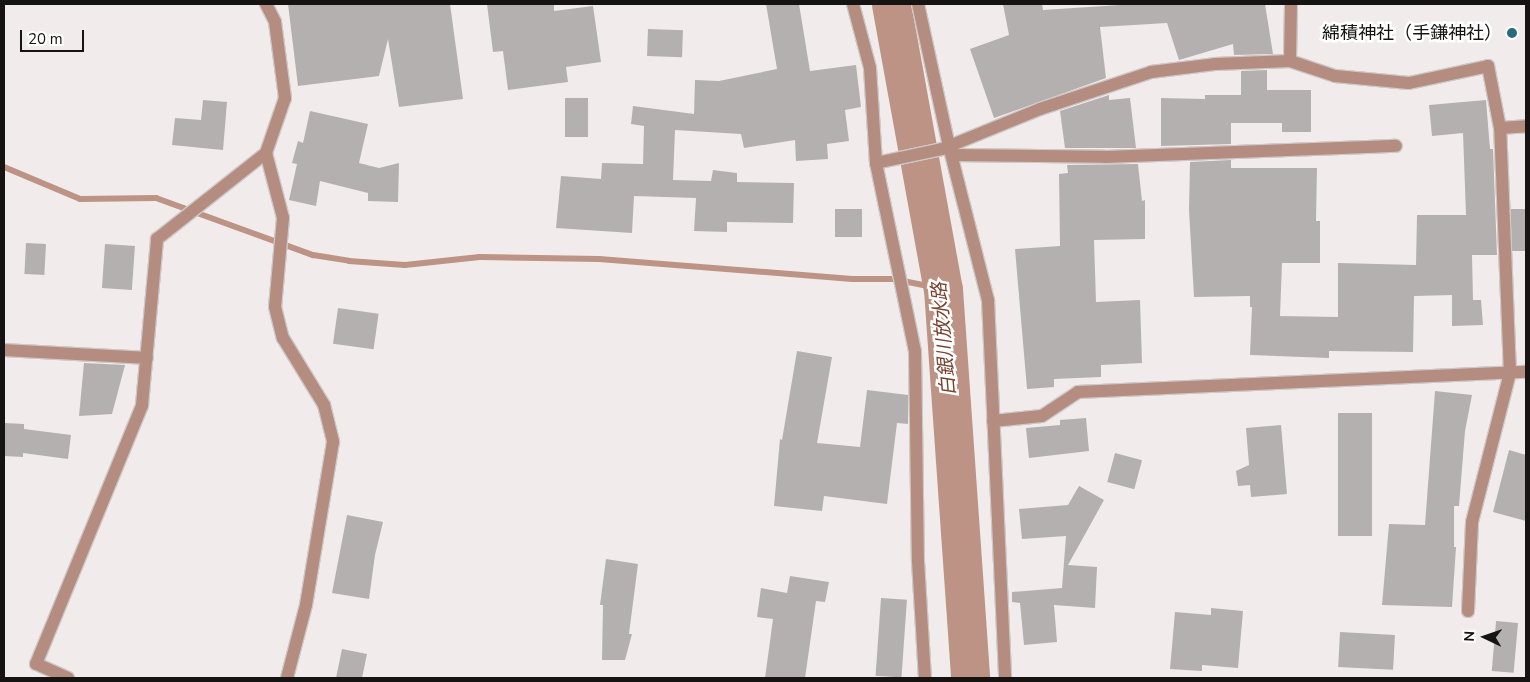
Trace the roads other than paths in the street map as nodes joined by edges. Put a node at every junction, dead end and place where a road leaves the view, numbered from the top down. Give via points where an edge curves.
1 (266, 4) edge
2 (852, 4) edge
3 (918, 4) edge
4 (1291, 4) edge
5 (1290, 60) junction
6 (1526, 126) edge
7 (1500, 128) junction
8 (1396, 146) dead end
9 (948, 150) junction
10 (266, 153) junction
11 (882, 162) junction
12 (4, 350) edge
13 (147, 358) junction
14 (1526, 372) edge
15 (1510, 373) junction
16 (993, 421) junction
17 (1468, 611) dead end
18 (68, 678) edge
19 (287, 678) edge
20 (925, 678) edge
21 (1006, 678) edge

1 - 10 street via 275,22 285,98
2 - 11 street via 870,68
3 - 9 street
4 - 5 street
5 - 7 street via 1335,76 1409,83 1488,66
5 - 9 street via 1151,72 1040,109
6 - 7 street
7 - 15 street
8 - 9 street via 1105,157
9 - 11 street
9 - 16 street via 988,300
10 - 13 street via 157,239
10 - 19 street via 282,218 275,308 283,338 324,405 333,442 306,605
11 - 20 street via 915,351 918,561
12 - 13 street
13 - 18 street via 142,405 36,664
14 - 15 street
15 - 16 street via 1078,392 1042,416
15 - 17 street via 1472,522
16 - 21 street

